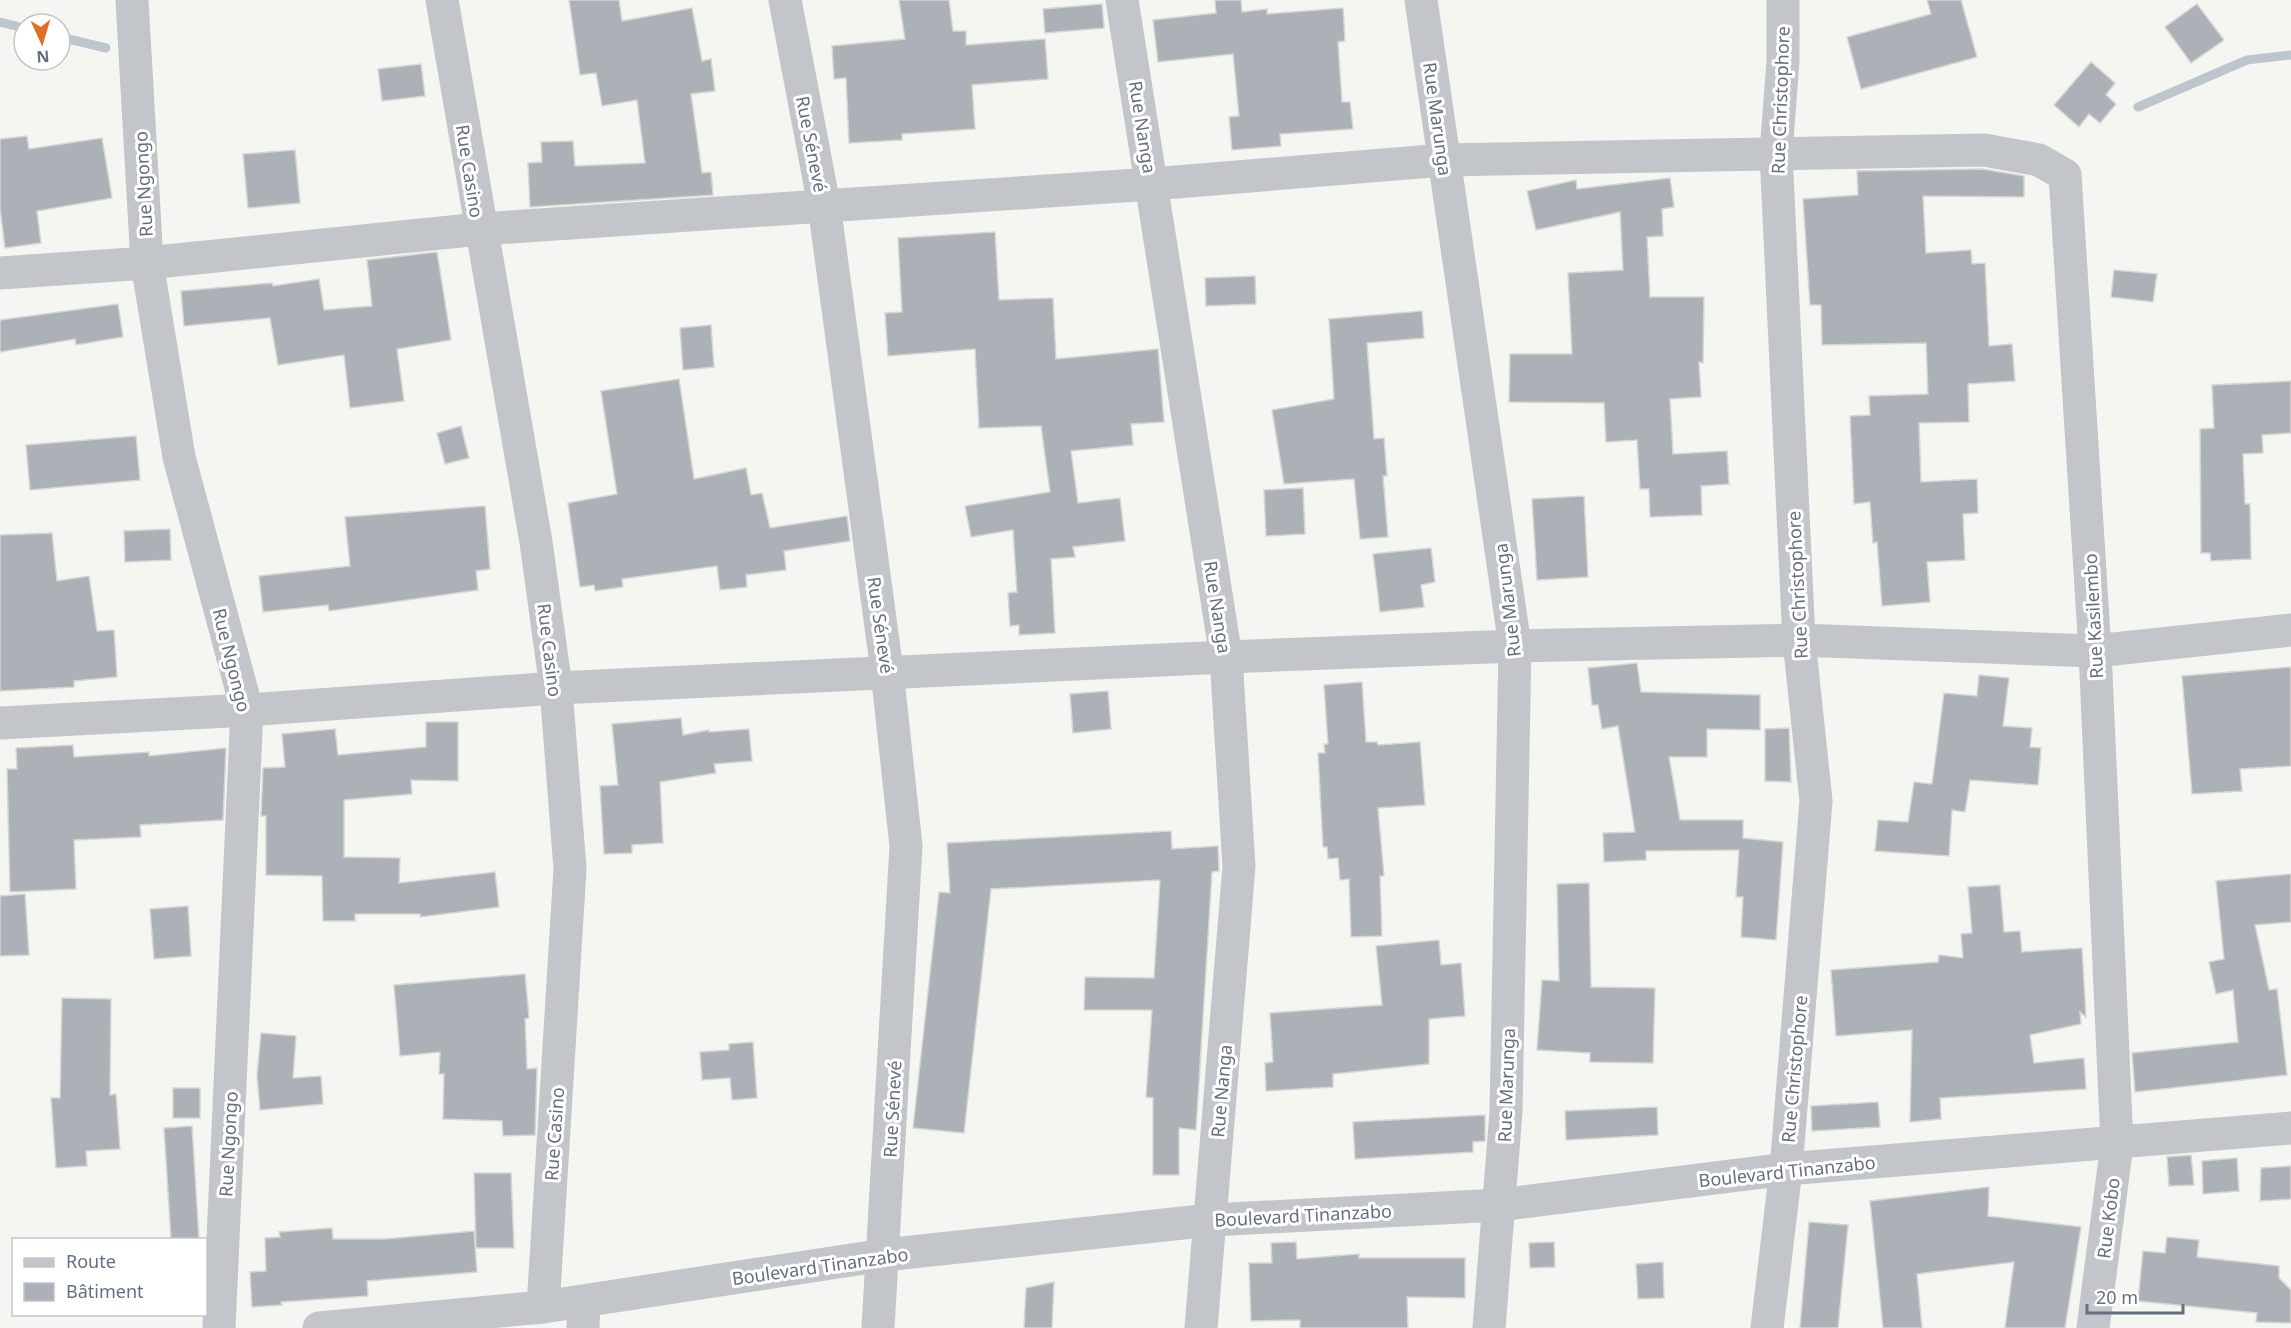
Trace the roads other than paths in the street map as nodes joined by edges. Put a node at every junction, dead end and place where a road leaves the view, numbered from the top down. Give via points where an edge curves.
1 (132, 0) edge
2 (442, 0) edge
3 (785, 0) edge
4 (1122, 0) edge
5 (1421, 0) edge
6 (1783, 0) edge
7 (1776, 153) junction
8 (1444, 160) junction
9 (1152, 184) junction
10 (824, 205) junction
11 (480, 229) junction
12 (147, 263) junction
13 (0, 273) edge
14 (2291, 630) edge
15 (1799, 640) junction
16 (1515, 646) junction
17 (2095, 651) junction
18 (1226, 657) junction
19 (887, 671) junction
20 (556, 688) junction
21 (248, 710) junction
22 (0, 723) edge
23 (2291, 1128) edge
24 (2117, 1144) junction
25 (1786, 1169) junction
26 (1500, 1205) junction
27 (1211, 1220) junction
28 (884, 1255) junction
29 (543, 1307) junction
30 (584, 1315) edge
31 (219, 1328) edge
32 (319, 1328) edge
33 (878, 1328) edge
34 (1201, 1328) edge
35 (1489, 1328) edge
36 (1767, 1328) edge
37 (2093, 1328) edge

1 - 12 street, Rue Ngongo
2 - 11 street, Rue Casino
3 - 10 street, Rue Sénevé
4 - 9 street, Rue Nanga
5 - 8 street, Rue Marunga
6 - 7 street, Rue Christophore
7 - 8 street
7 - 15 street, Rue Christophore
7 - 17 street, Rue Kasilembo via 1984,150 2039,160 2066,175
8 - 9 street
8 - 16 street, Rue Marunga
9 - 10 street
9 - 18 street, Rue Nanga
10 - 11 street
10 - 19 street, Rue Sénevé
11 - 12 street
11 - 20 street, Rue Casino via 536,542
12 - 13 street
12 - 21 street, Rue Ngongo via 179,457
14 - 17 street
15 - 16 street
15 - 17 street
15 - 25 street, Rue Christophore via 1816,801
16 - 18 street
16 - 26 street, Rue Marunga via 1506,1112
17 - 24 street, Rue Kasilembo
18 - 19 street
18 - 27 street, Rue Nanga via 1239,866
19 - 20 street
19 - 28 street, Rue Sénevé via 906,846
20 - 21 street
20 - 29 street, Rue Casino via 570,869
21 - 22 street
21 - 31 street, Rue Ngongo
23 - 24 street, Boulevard Tinanzabo
24 - 25 street, Boulevard Tinanzabo
24 - 37 street, Rue Kobo
25 - 26 street, Boulevard Tinanzabo
25 - 36 street, Rue Christophore
26 - 27 street, Boulevard Tinanzabo
26 - 35 street, Rue Marunga
27 - 28 street, Boulevard Tinanzabo
27 - 34 street, Rue Nanga
28 - 30 street, Boulevard Tinanzabo
28 - 33 street, Rue Sénevé
29 - 30 street, Boulevard Tinanzabo
29 - 32 street, Boulevard Tinanzabo

